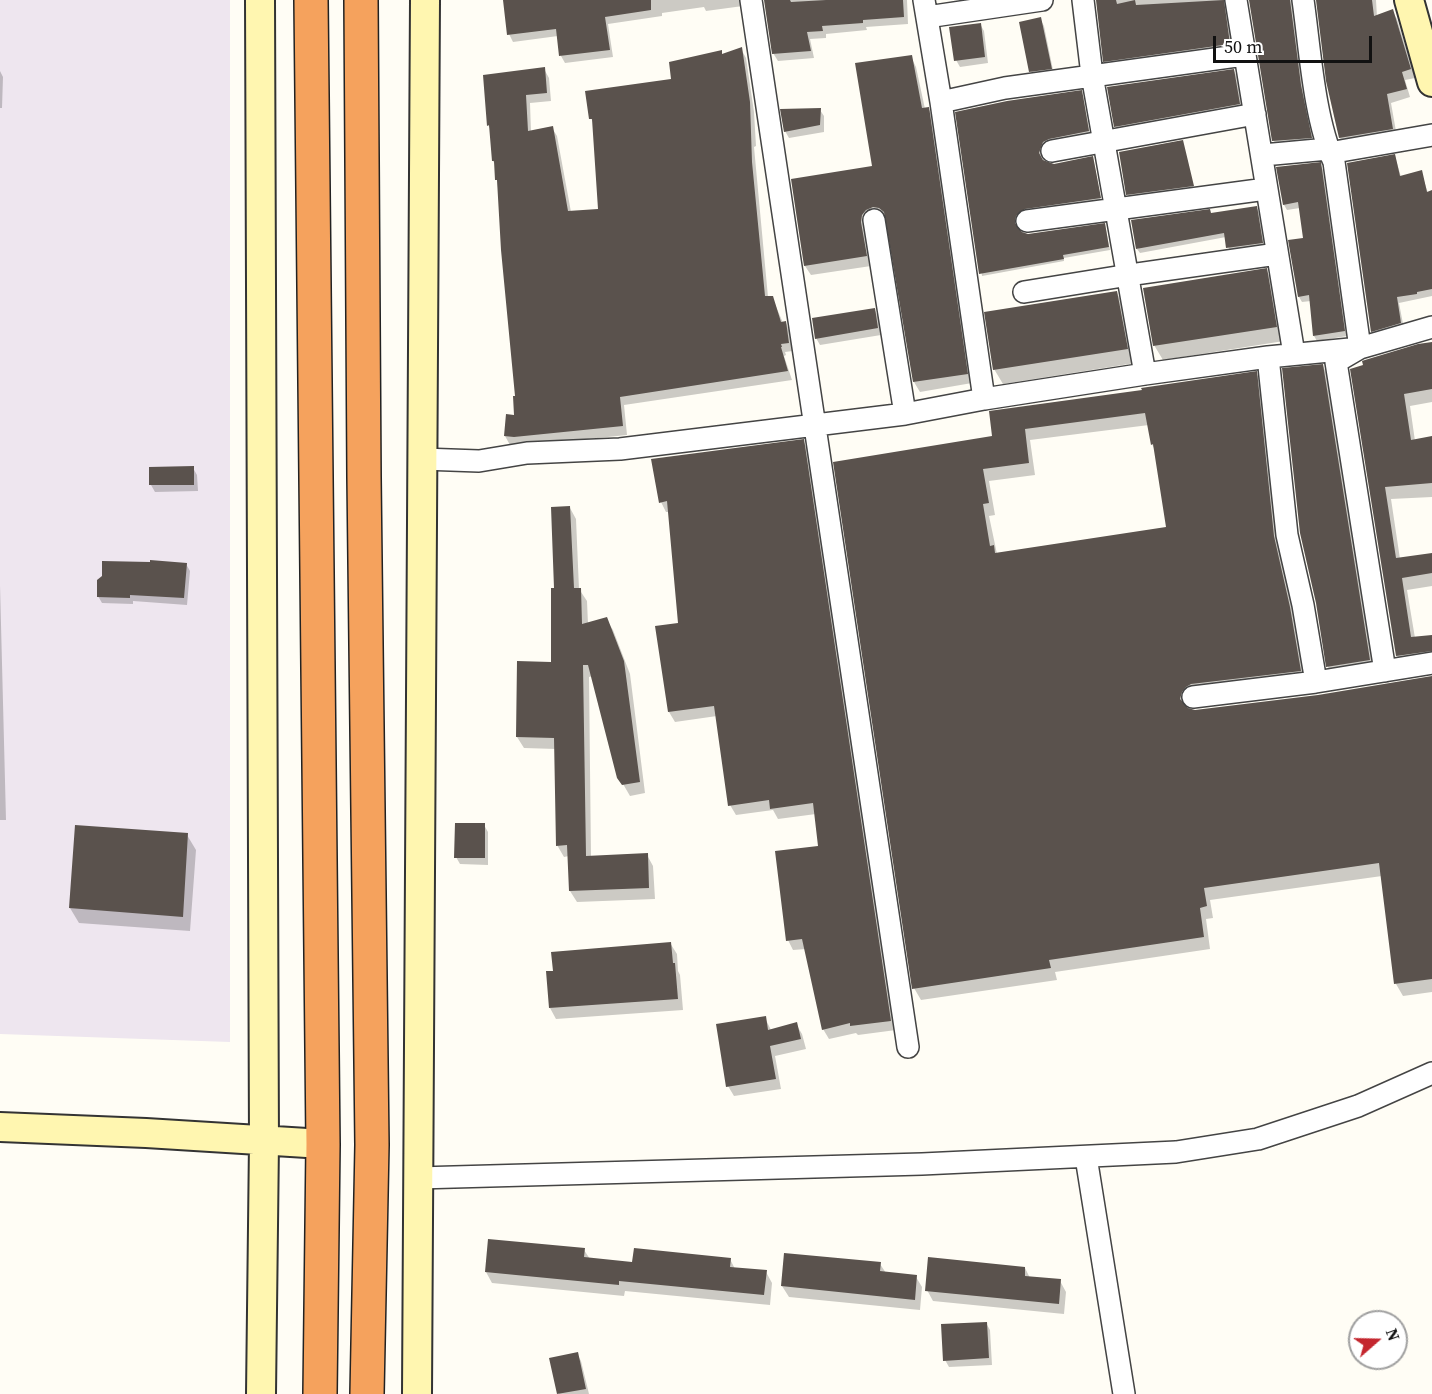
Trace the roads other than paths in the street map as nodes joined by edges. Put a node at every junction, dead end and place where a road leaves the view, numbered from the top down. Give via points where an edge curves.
1 (260, 0) edge
2 (311, 0) edge
3 (361, 0) edge
4 (425, 0) edge
5 (751, 0) edge
6 (1042, 0) edge
7 (1083, 0) edge
8 (1236, 0) edge
9 (1303, 0) edge
10 (1409, 0) edge
11 (926, 9) edge
12 (1244, 55) junction
13 (1092, 75) junction
14 (1432, 82) edge
15 (941, 102) junction
16 (1255, 114) junction
17 (1432, 135) edge
18 (1104, 141) junction
19 (1052, 151) dead end
20 (1329, 151) junction
21 (1263, 155) junction
22 (1266, 189) junction
23 (1116, 208) junction
24 (873, 220) dead end
25 (1027, 221) dead end
26 (1277, 254) junction
27 (1129, 274) junction
28 (1024, 292) dead end
29 (1432, 327) edge
30 (1360, 348) junction
31 (1294, 354) junction
32 (1268, 357) junction
33 (1144, 374) junction
34 (984, 399) junction
35 (905, 414) junction
36 (813, 425) junction
37 (422, 459) junction
38 (1432, 663) edge
39 (1385, 671) junction
40 (1316, 682) junction
41 (1193, 698) dead end
42 (908, 1047) dead end
43 (1432, 1073) edge
44 (0, 1127) edge
45 (264, 1142) junction
46 (323, 1144) junction
47 (1086, 1156) junction
48 (418, 1178) junction
49 (261, 1394) edge
50 (320, 1394) edge
51 (367, 1394) edge
52 (417, 1394) edge
53 (1124, 1394) edge

1 - 45 main road
2 - 46 highway
3 - 51 highway via 372,1145
4 - 37 main road
5 - 36 street
6 - 11 street
7 - 13 street
8 - 12 street
9 - 20 street via 1316,94
10 - 14 main road
11 - 15 street
12 - 13 street
12 - 16 street
13 - 15 street
13 - 18 street
15 - 34 street
16 - 18 street
16 - 21 street
17 - 20 street
18 - 19 street
18 - 23 street
20 - 21 street
20 - 30 street via 1334,162
21 - 22 street
22 - 23 street
22 - 26 street
23 - 25 street
23 - 27 street
24 - 35 street
26 - 27 street
26 - 31 street
27 - 28 street
27 - 33 street
29 - 30 street
30 - 31 street
30 - 39 street via 1336,362
31 - 32 street
32 - 33 street
32 - 40 street via 1287,535
33 - 34 street
34 - 35 street
35 - 36 street
36 - 37 street via 620,449 527,453 479,461
36 - 42 street
37 - 48 main road
38 - 39 street
39 - 40 street
40 - 41 street
43 - 47 street via 1358,1106 1258,1139 1176,1152
44 - 45 main road
45 - 46 main road
45 - 49 main road
46 - 50 highway
47 - 48 street
47 - 53 street
48 - 52 main road

